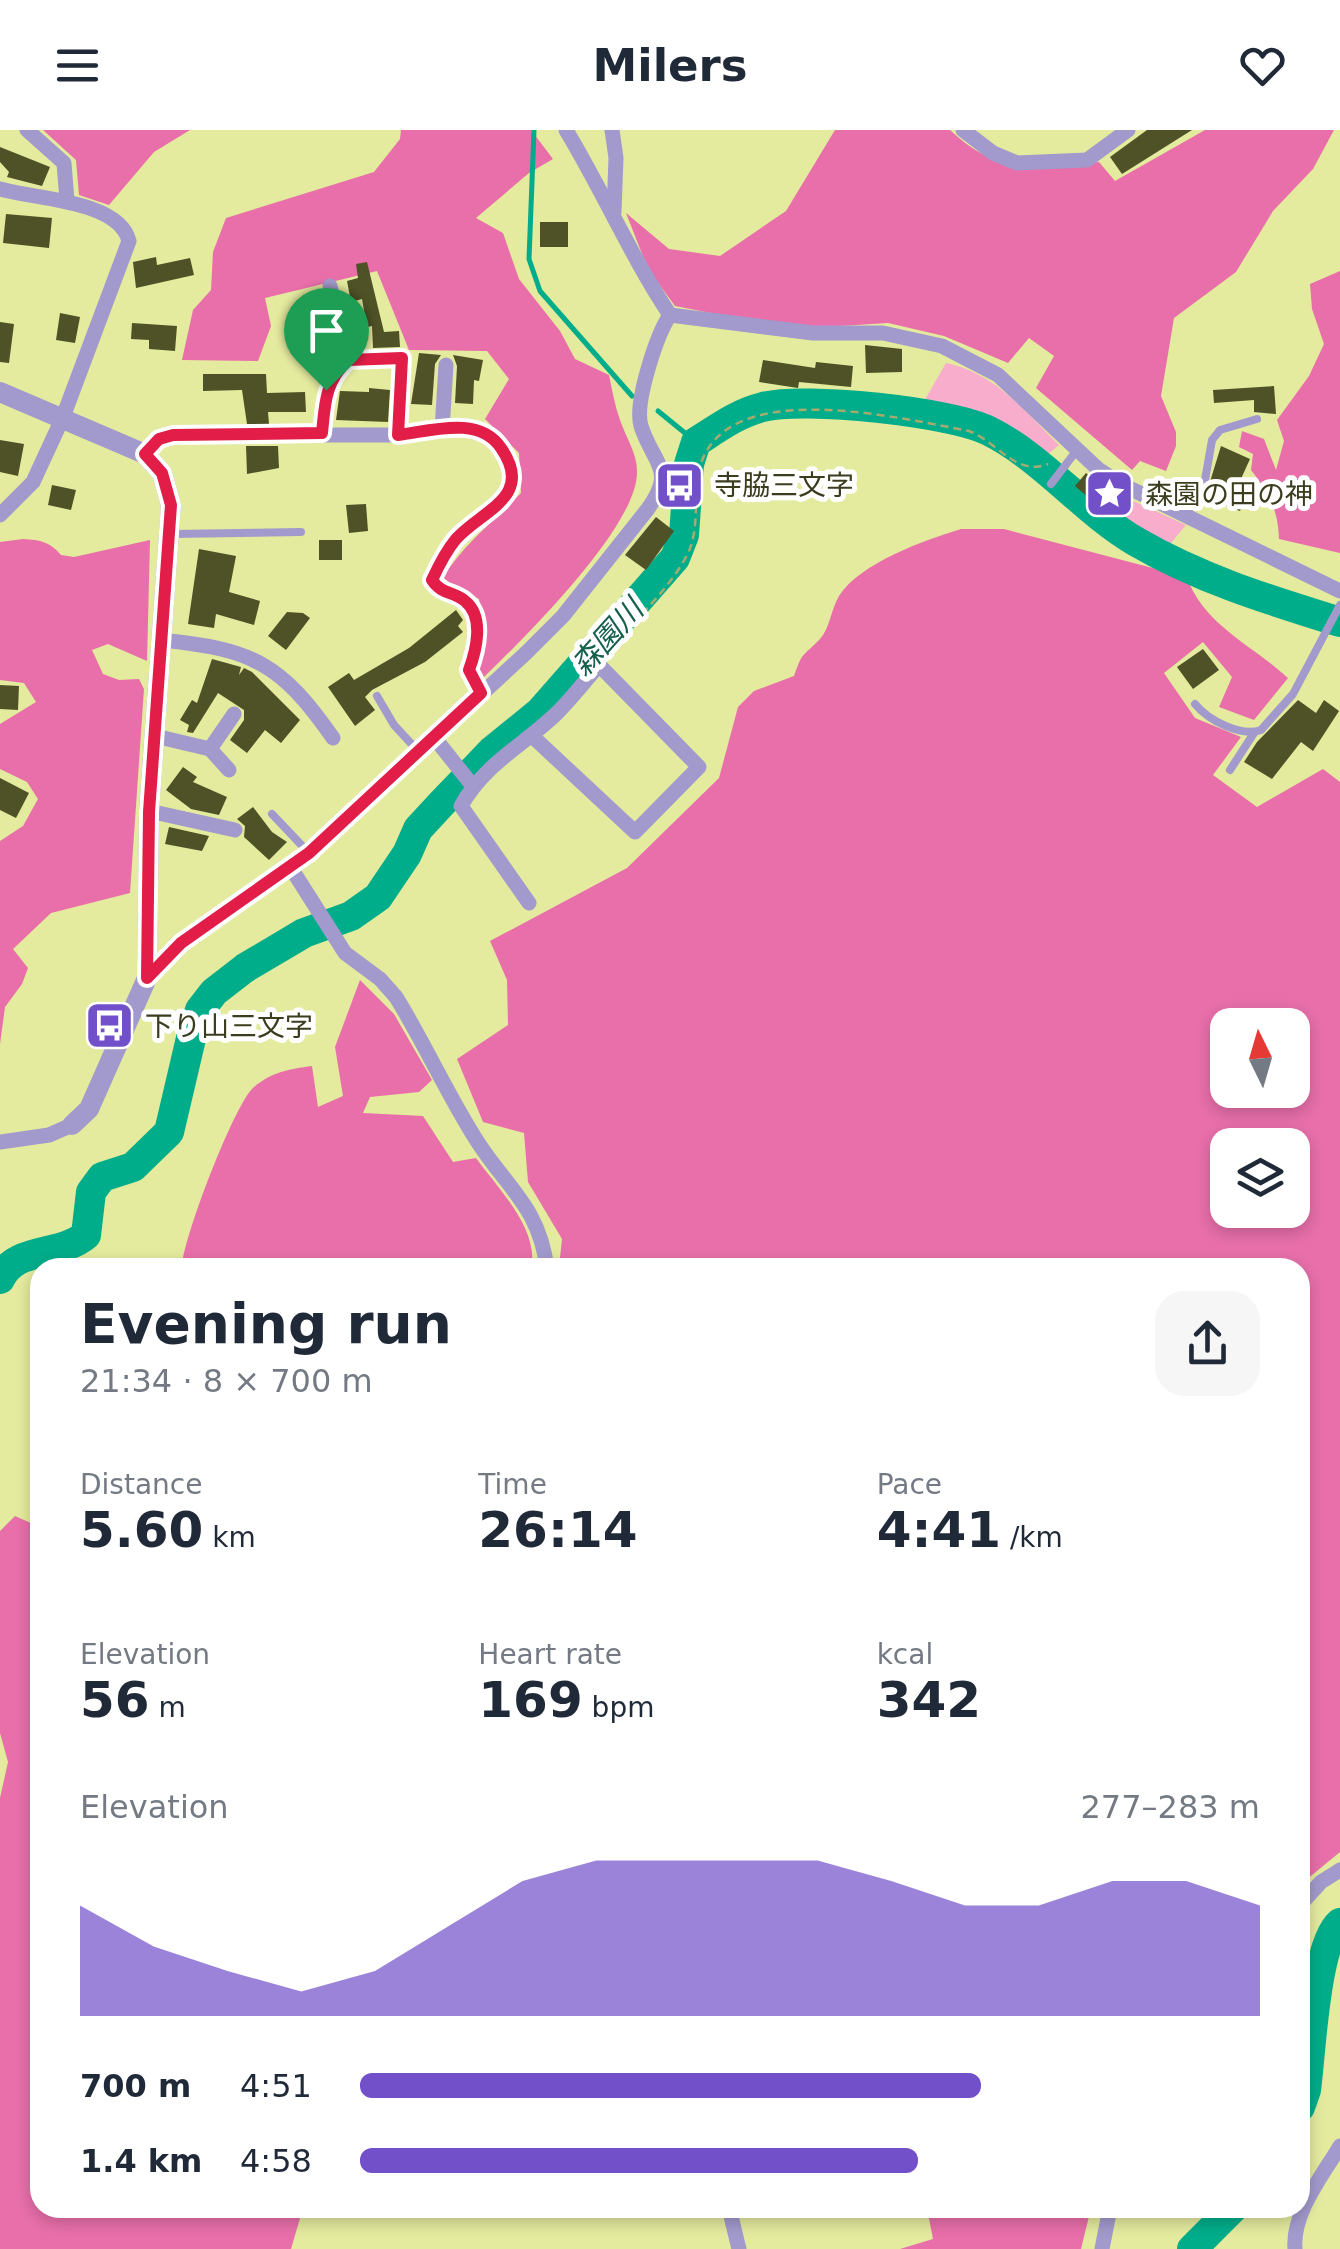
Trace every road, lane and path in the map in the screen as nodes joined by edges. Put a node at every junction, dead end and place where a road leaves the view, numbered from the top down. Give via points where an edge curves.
1 (27, 130) edge
2 (566, 130) edge
3 (612, 130) edge
4 (963, 130) edge
5 (1128, 130) edge
6 (0, 190) edge
7 (68, 201) junction
8 (614, 212) junction
9 (330, 286) dead end
10 (670, 314) junction
11 (348, 360) junction
12 (446, 365) dead end
13 (0, 392) edge
14 (63, 417) junction
15 (1257, 419) dead end
16 (442, 430) junction
17 (322, 433) junction
18 (398, 435) junction
19 (1076, 450) junction
20 (145, 454) junction
21 (1048, 464) dead end
22 (1051, 484) dead end
23 (1186, 514) junction
24 (0, 515) edge
25 (302, 532) dead end
26 (169, 535) junction
27 (1340, 591) edge
28 (465, 601) joint
29 (1340, 605) edge
30 (161, 640) junction
31 (598, 665) junction
32 (481, 693) junction
33 (377, 696) dead end
34 (1195, 704) dead end
35 (234, 714) dead end
36 (1254, 733) junction
37 (530, 734) junction
38 (154, 736) junction
39 (434, 736) junction
40 (333, 738) dead end
41 (210, 749) junction
42 (418, 751) junction
43 (229, 770) dead end
44 (1230, 770) dead end
45 (472, 785) junction
46 (149, 812) junction
47 (272, 814) dead end
48 (235, 830) dead end
49 (309, 853) junction
50 (291, 868) junction
51 (530, 903) dead end
52 (147, 978) junction
53 (72, 1124) joint
54 (0, 1142) edge
55 (546, 1258) edge
56 (1340, 1870) edge
57 (1310, 1894) edge
58 (1340, 2146) edge
59 (1310, 2196) edge
60 (731, 2218) edge
61 (1108, 2218) edge
62 (1301, 2218) edge
63 (738, 2249) edge
64 (1102, 2249) edge
65 (1296, 2249) edge

1 - 7 street via 64,163
2 - 8 street
3 - 8 street
4 - 5 street via 1017,163 1087,160
6 - 7 street
7 - 14 street via 120,225 128,242
8 - 10 street via 639,268
9 - 11 street
10 - 19 street via 813,333 896,334 942,346 998,375
10 - 32 street via 659,330 640,424 663,472 660,492 563,616
11 - 17 street via 326,390
11 - 18 street via 402,358
12 - 16 street
13 - 14 street
14 - 20 street
14 - 24 street via 33,482
15 - 23 lane via 1220,430 1212,440 1204,480
16 - 18 street
16 - 28 path via 478,428 497,442 513,471 508,494 456,539 432,580 440,592
17 - 18 street
17 - 20 street via 173,435
19 - 22 lane
19 - 23 street via 1121,484
20 - 26 street via 168,486
21 - 31 path via 1019,465 978,435 955,429 804,408 769,411 738,424 705,453 686,558
23 - 27 street
25 - 26 lane
26 - 30 street
28 - 32 lane via 478,642 469,670
29 - 36 lane via 1293,694
30 - 38 street
30 - 40 street via 212,645 255,659 304,698
31 - 37 street
31 - 37 street via 699,767 635,832
32 - 39 street
33 - 42 lane
34 - 36 lane via 1212,718
35 - 41 street
36 - 44 lane
37 - 45 street
38 - 41 street
38 - 46 street
39 - 42 street
39 - 45 street
41 - 43 street
42 - 49 street
45 - 51 street via 461,806
46 - 48 street
46 - 52 street
47 - 49 lane
49 - 50 street
50 - 52 street via 181,943
50 - 55 street via 345,953 396,998 476,1140 533,1214
52 - 53 street via 95,1098
53 - 54 street via 49,1136
56 - 57 street
58 - 59 street
60 - 63 street
61 - 64 street
62 - 65 street

